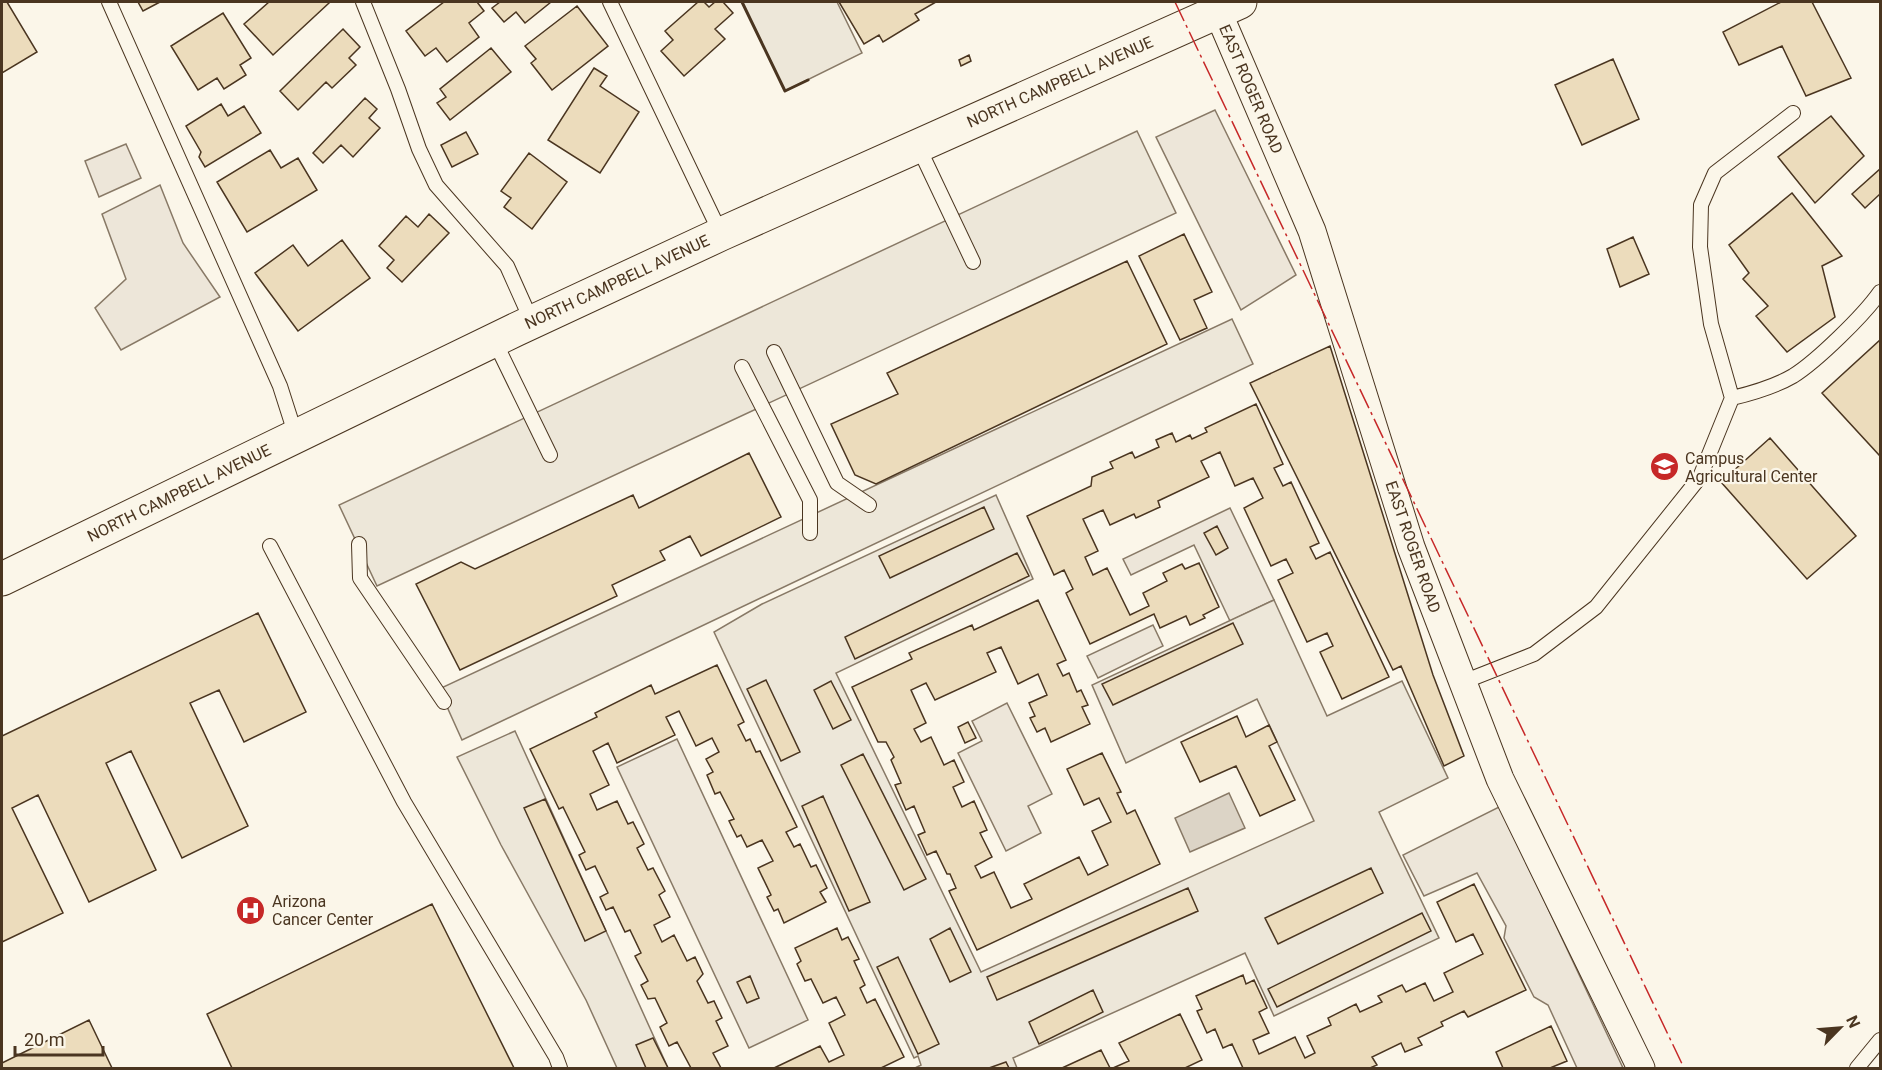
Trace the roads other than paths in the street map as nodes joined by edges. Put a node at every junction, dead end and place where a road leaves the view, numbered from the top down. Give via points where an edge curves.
1 (109, 2) edge
2 (363, 2) edge
3 (610, 2) edge
4 (1229, 7) edge
5 (1793, 113) dead end
6 (918, 146) junction
7 (721, 234) junction
8 (973, 262) dead end
9 (1881, 292) edge
10 (532, 322) junction
11 (494, 340) junction
12 (774, 352) dead end
13 (742, 367) dead end
14 (1732, 399) junction
15 (296, 436) junction
16 (550, 455) dead end
17 (869, 505) dead end
18 (810, 533) dead end
19 (359, 544) dead end
20 (270, 546) dead end
21 (2, 579) edge
22 (1463, 682) junction
23 (444, 702) dead end
24 (1881, 1040) edge
25 (560, 1068) edge
26 (1641, 1068) edge
27 (1857, 1068) edge

1 - 15 lane via 280,386
2 - 10 lane via 436,185 507,267
3 - 7 lane
4 - 6 main road, NORTH CAMPBELL AVENUE
4 - 22 street, EAST ROGER ROAD via 1312,231 1411,547
5 - 14 lane via 1715,172 1701,205 1700,247 1710,324
6 - 7 main road, NORTH CAMPBELL AVENUE
6 - 8 lane
7 - 10 main road, NORTH CAMPBELL AVENUE
9 - 14 lane via 1868,309 1793,375 1761,391
10 - 11 main road, NORTH CAMPBELL AVENUE
11 - 15 main road, NORTH CAMPBELL AVENUE
11 - 16 lane
12 - 17 lane via 837,483
13 - 18 lane via 810,500
14 - 22 lane via 1700,477 1596,607 1534,654
15 - 21 main road, NORTH CAMPBELL AVENUE
19 - 23 lane via 360,578
20 - 25 lane via 404,802
22 - 26 street, EAST ROGER ROAD via 1500,779
24 - 27 lane

